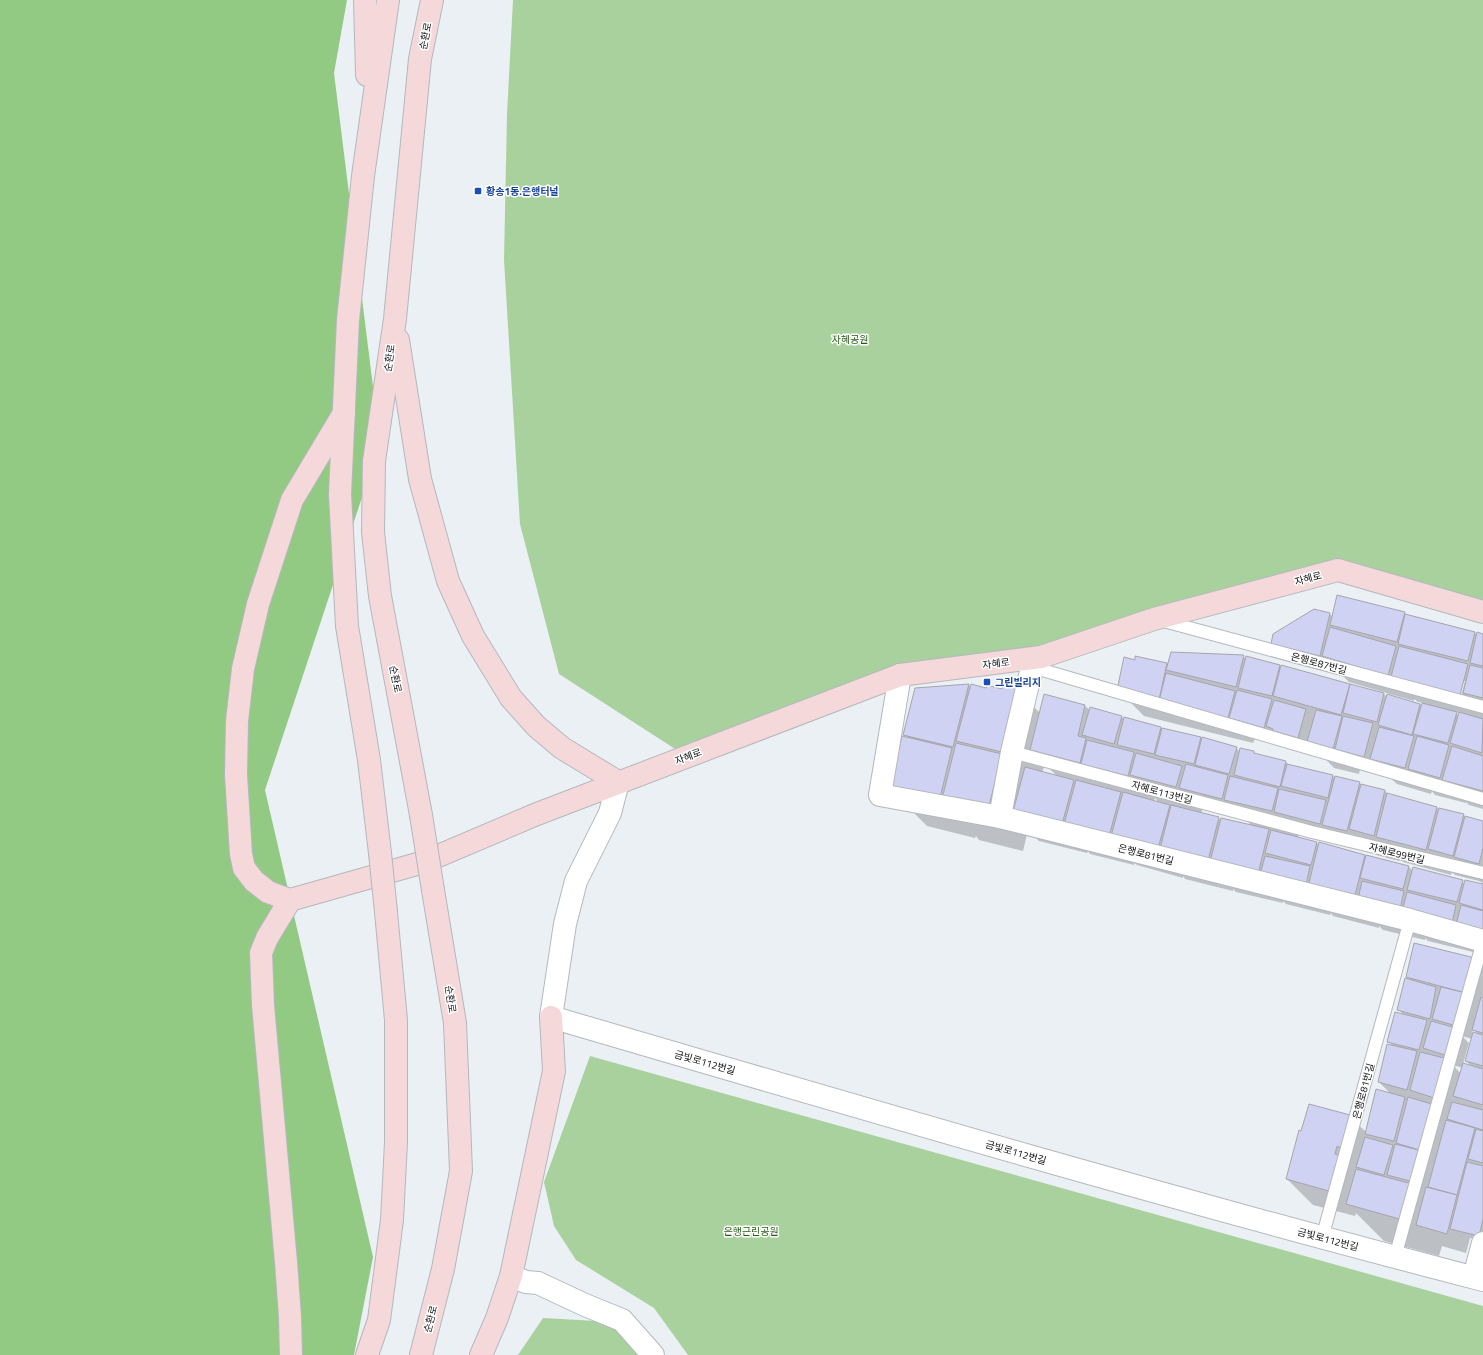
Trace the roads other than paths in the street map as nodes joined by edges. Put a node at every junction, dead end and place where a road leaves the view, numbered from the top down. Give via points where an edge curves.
1 (365, 0) edge
2 (388, 0) edge
3 (432, 0) edge
4 (440, 0) edge
5 (420, 59) junction
6 (369, 133) junction
7 (395, 319) junction
8 (344, 413) junction
9 (1483, 612) edge
10 (1154, 619) junction
11 (1036, 662) junction
12 (900, 675) junction
13 (1483, 707) edge
14 (1012, 752) junction
15 (618, 782) junction
16 (1483, 799) edge
17 (1000, 817) junction
18 (1312, 832) joint
19 (1483, 873) edge
20 (290, 900) junction
21 (1410, 920) junction
22 (1483, 941) edge
23 (551, 1017) junction
24 (1322, 1238) junction
25 (1483, 1243) edge
26 (1396, 1257) junction
27 (511, 1276) junction
28 (1478, 1279) edge
29 (291, 1355) edge
30 (367, 1355) edge
31 (421, 1355) edge
32 (480, 1355) edge
33 (653, 1355) edge

1 - 6 main road
2 - 6 main road
3 - 5 main road, 순환로
4 - 5 main road
5 - 7 main road, 순환로
6 - 8 main road via 348,320
7 - 15 main road via 420,479 448,581 474,636 511,698 536,726 562,748
7 - 31 main road, 순환로, bridge via 374,460 373,532 380,596 421,815 455,1023 461,1171 443,1269
8 - 20 main road via 292,500 258,604 243,669 237,721 236,775 244,868 254,881 268,892
8 - 30 main road, bridge via 340,494 346,626 369,760 396,1020 396,1150 392,1220 379,1320
9 - 10 main road, 자혜로 via 1338,570
10 - 11 main road, 자혜로
10 - 13 lane, 은행로87번길
11 - 12 main road, 자혜로
11 - 14 street
11 - 16 lane via 1322,752
12 - 15 main road, 자혜로
12 - 17 street, 은행로81번길 via 880,795
14 - 17 street
14 - 18 lane, 자혜로113번길
15 - 20 main road, 자혜로 via 424,862
15 - 23 street via 610,813 576,881 565,924
17 - 21 street, 은행로81번길
18 - 19 lane, 자혜로99번길
20 - 29 main road via 261,953 263,1005 288,1286
21 - 22 street, 은행로81번길
21 - 24 lane, 은행로81번길
22 - 26 lane, 은행로81번길
23 - 24 street, 금빛로112번길 via 962,1137
23 - 27 main road via 554,1071
24 - 26 street, 금빛로112번길
25 - 28 street
26 - 28 street, 금빛로112번길
27 - 32 main road via 497,1318
27 - 33 street via 538,1284 622,1320

